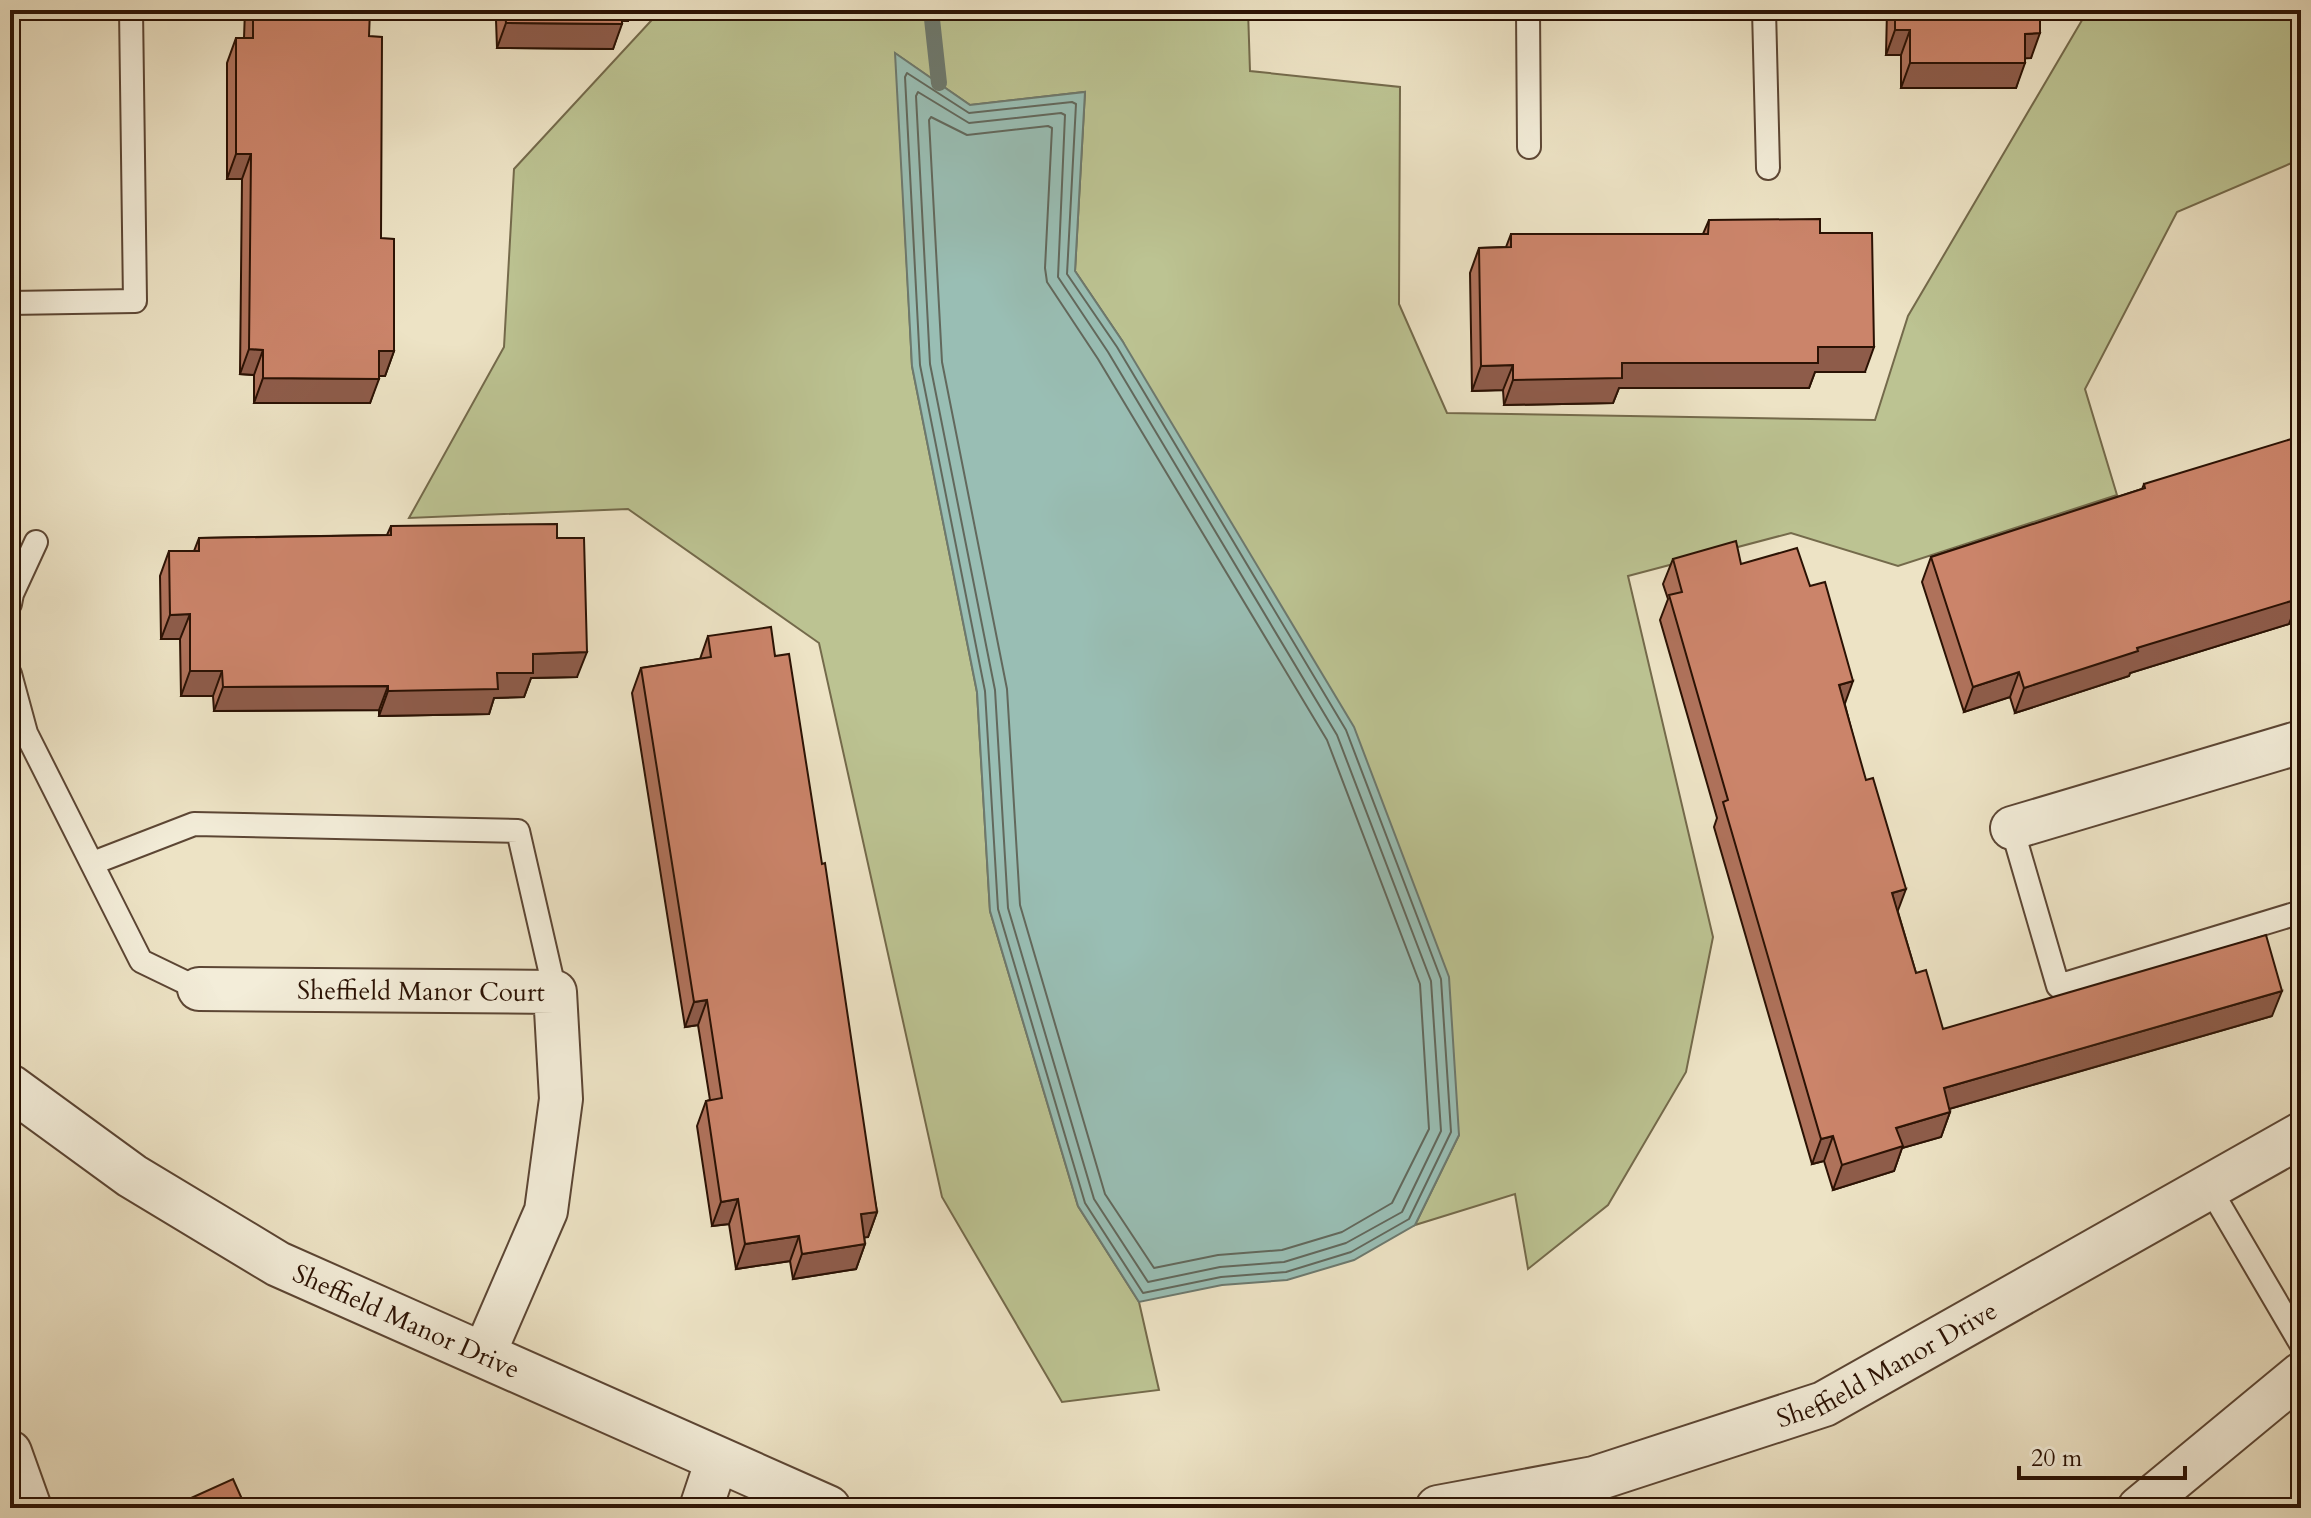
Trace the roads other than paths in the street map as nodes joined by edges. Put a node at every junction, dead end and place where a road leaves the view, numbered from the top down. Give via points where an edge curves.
1 (131, 10) edge
2 (1528, 10) edge
3 (1764, 10) edge
4 (1529, 147) dead end
5 (1768, 168) dead end
6 (10, 303) edge
7 (36, 542) dead end
8 (10, 604) edge
9 (10, 674) edge
10 (2301, 742) edge
11 (2012, 828) joint
12 (93, 863) junction
13 (2301, 912) edge
14 (199, 989) joint
15 (555, 992) junction
16 (10, 1087) edge
17 (2301, 1135) edge
18 (2209, 1187) junction
19 (2301, 1344) edge
20 (484, 1354) junction
21 (2301, 1374) edge
22 (10, 1452) edge
23 (717, 1460) junction
24 (30, 1508) edge
25 (701, 1508) edge
26 (828, 1508) edge
27 (1438, 1508) edge
28 (2139, 1508) edge

1 - 6 lane via 135,301
2 - 4 lane
3 - 5 lane
7 - 8 lane
9 - 12 lane via 26,733
10 - 11 street
11 - 13 lane via 2058,986
12 - 14 lane via 141,961
12 - 15 lane via 194,824 518,831
14 - 15 street, Sheffield Manor Court
15 - 20 street, Sheffield Manor Court via 561,1099 546,1211
16 - 20 street, Sheffield Manor Drive via 132,1176 278,1264
17 - 18 street, Sheffield Manor Drive
18 - 19 lane
18 - 27 street, Sheffield Manor Drive via 1824,1404 1594,1479
20 - 23 street, Sheffield Manor Drive
21 - 28 street
22 - 24 street
23 - 25 street
23 - 26 street, Sheffield Manor Drive

